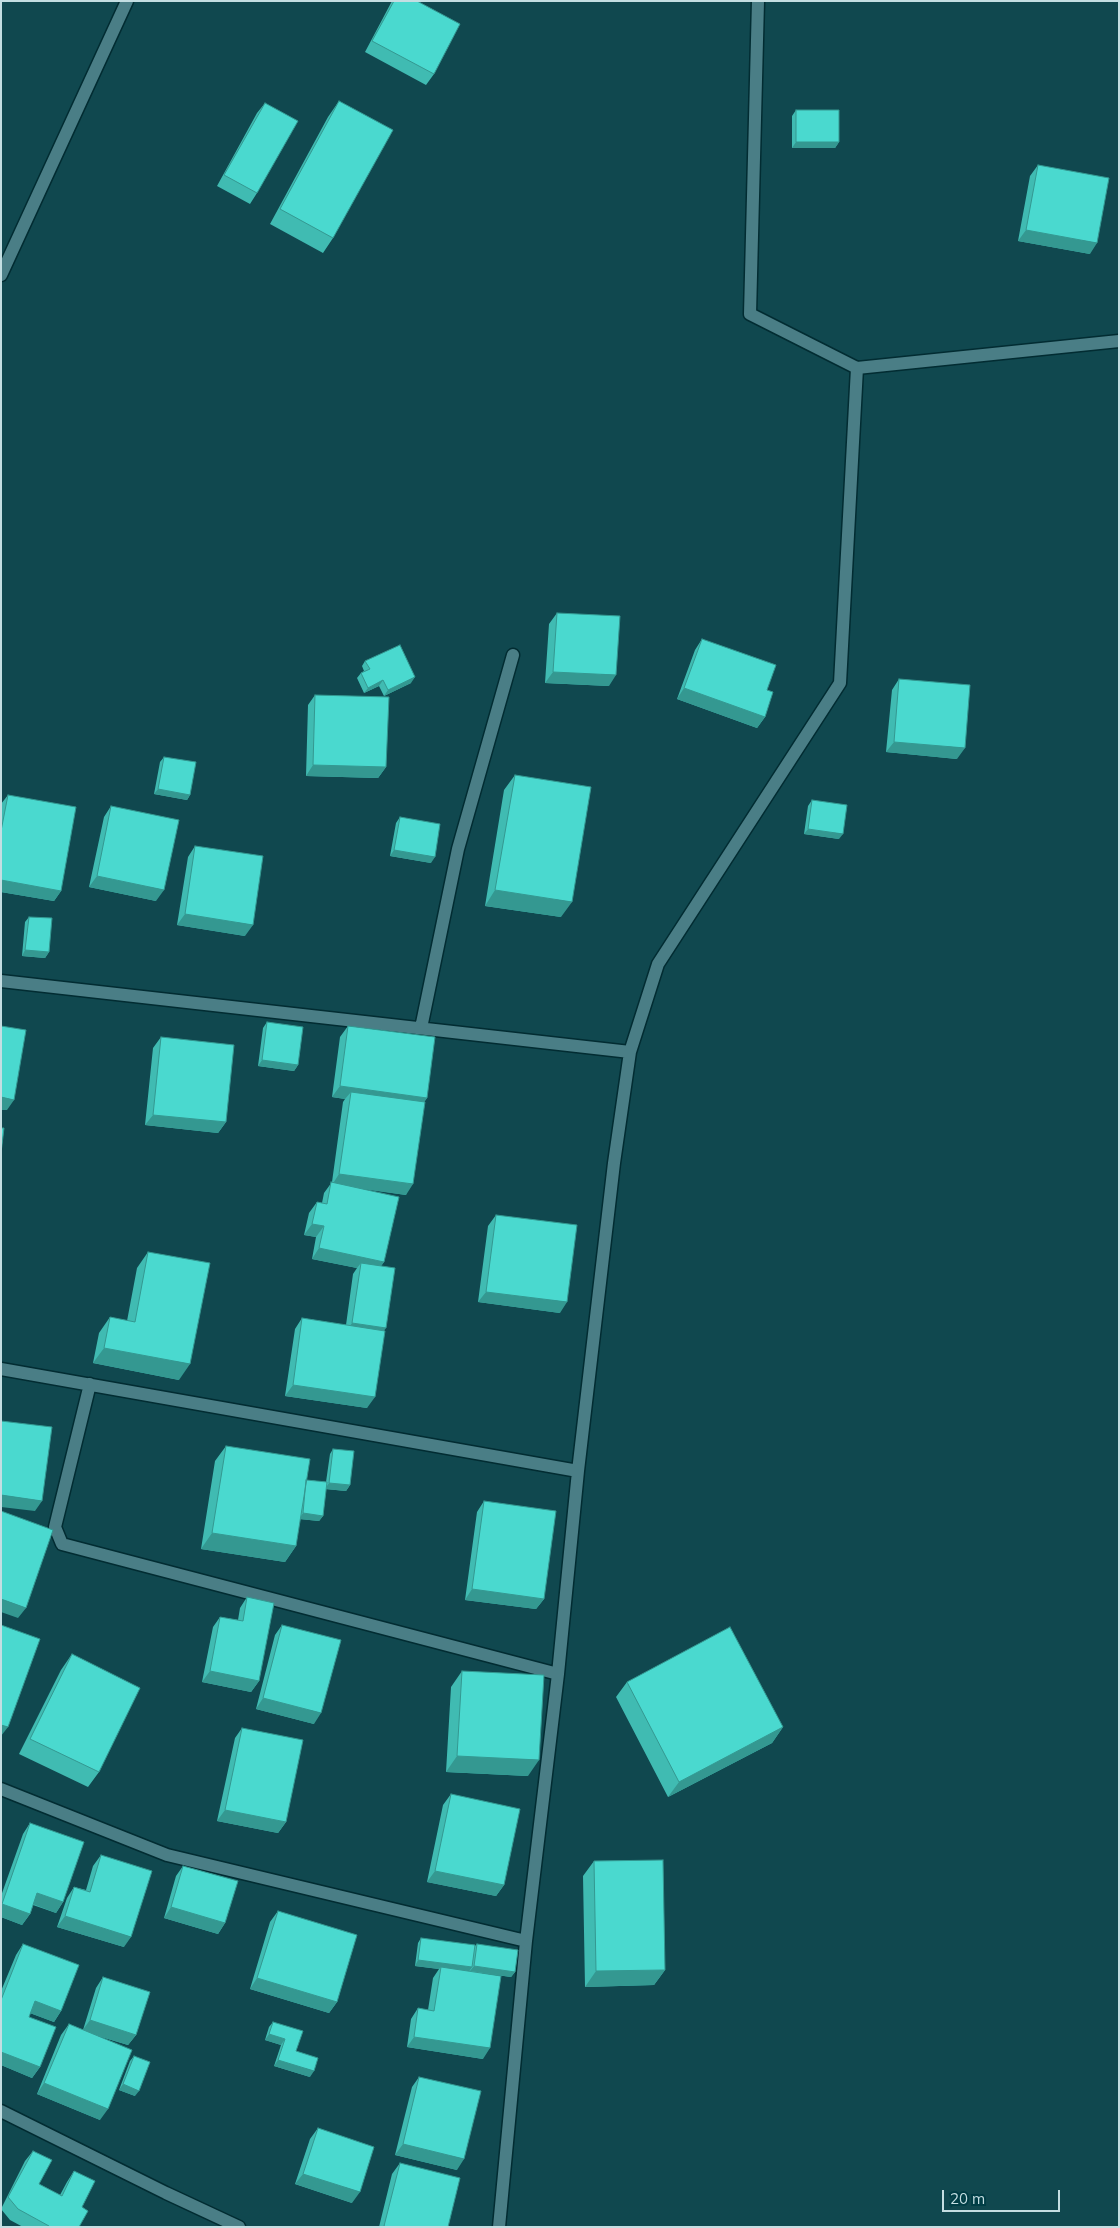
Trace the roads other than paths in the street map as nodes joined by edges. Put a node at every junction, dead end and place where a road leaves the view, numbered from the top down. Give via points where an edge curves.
1 (127, 1) edge
2 (758, 1) edge
3 (1, 275) edge
4 (1119, 341) edge
5 (857, 368) junction
6 (513, 655) dead end
7 (1, 981) edge
8 (421, 1028) junction
9 (630, 1052) junction
10 (1, 1369) edge
11 (90, 1384) junction
12 (578, 1471) junction
13 (558, 1674) junction
14 (1, 1789) edge
15 (526, 1942) junction
16 (1, 2111) edge
17 (239, 2227) edge
18 (499, 2227) edge

1 - 3 street
2 - 5 street via 750,314
4 - 5 street
5 - 9 street via 840,683 658,964
6 - 8 street via 458,849
7 - 8 street
8 - 9 street
9 - 12 street
10 - 11 street
11 - 12 street
11 - 13 street via 55,1528 62,1544
12 - 13 street
13 - 15 street
14 - 15 street via 166,1855
15 - 18 street
16 - 17 street

